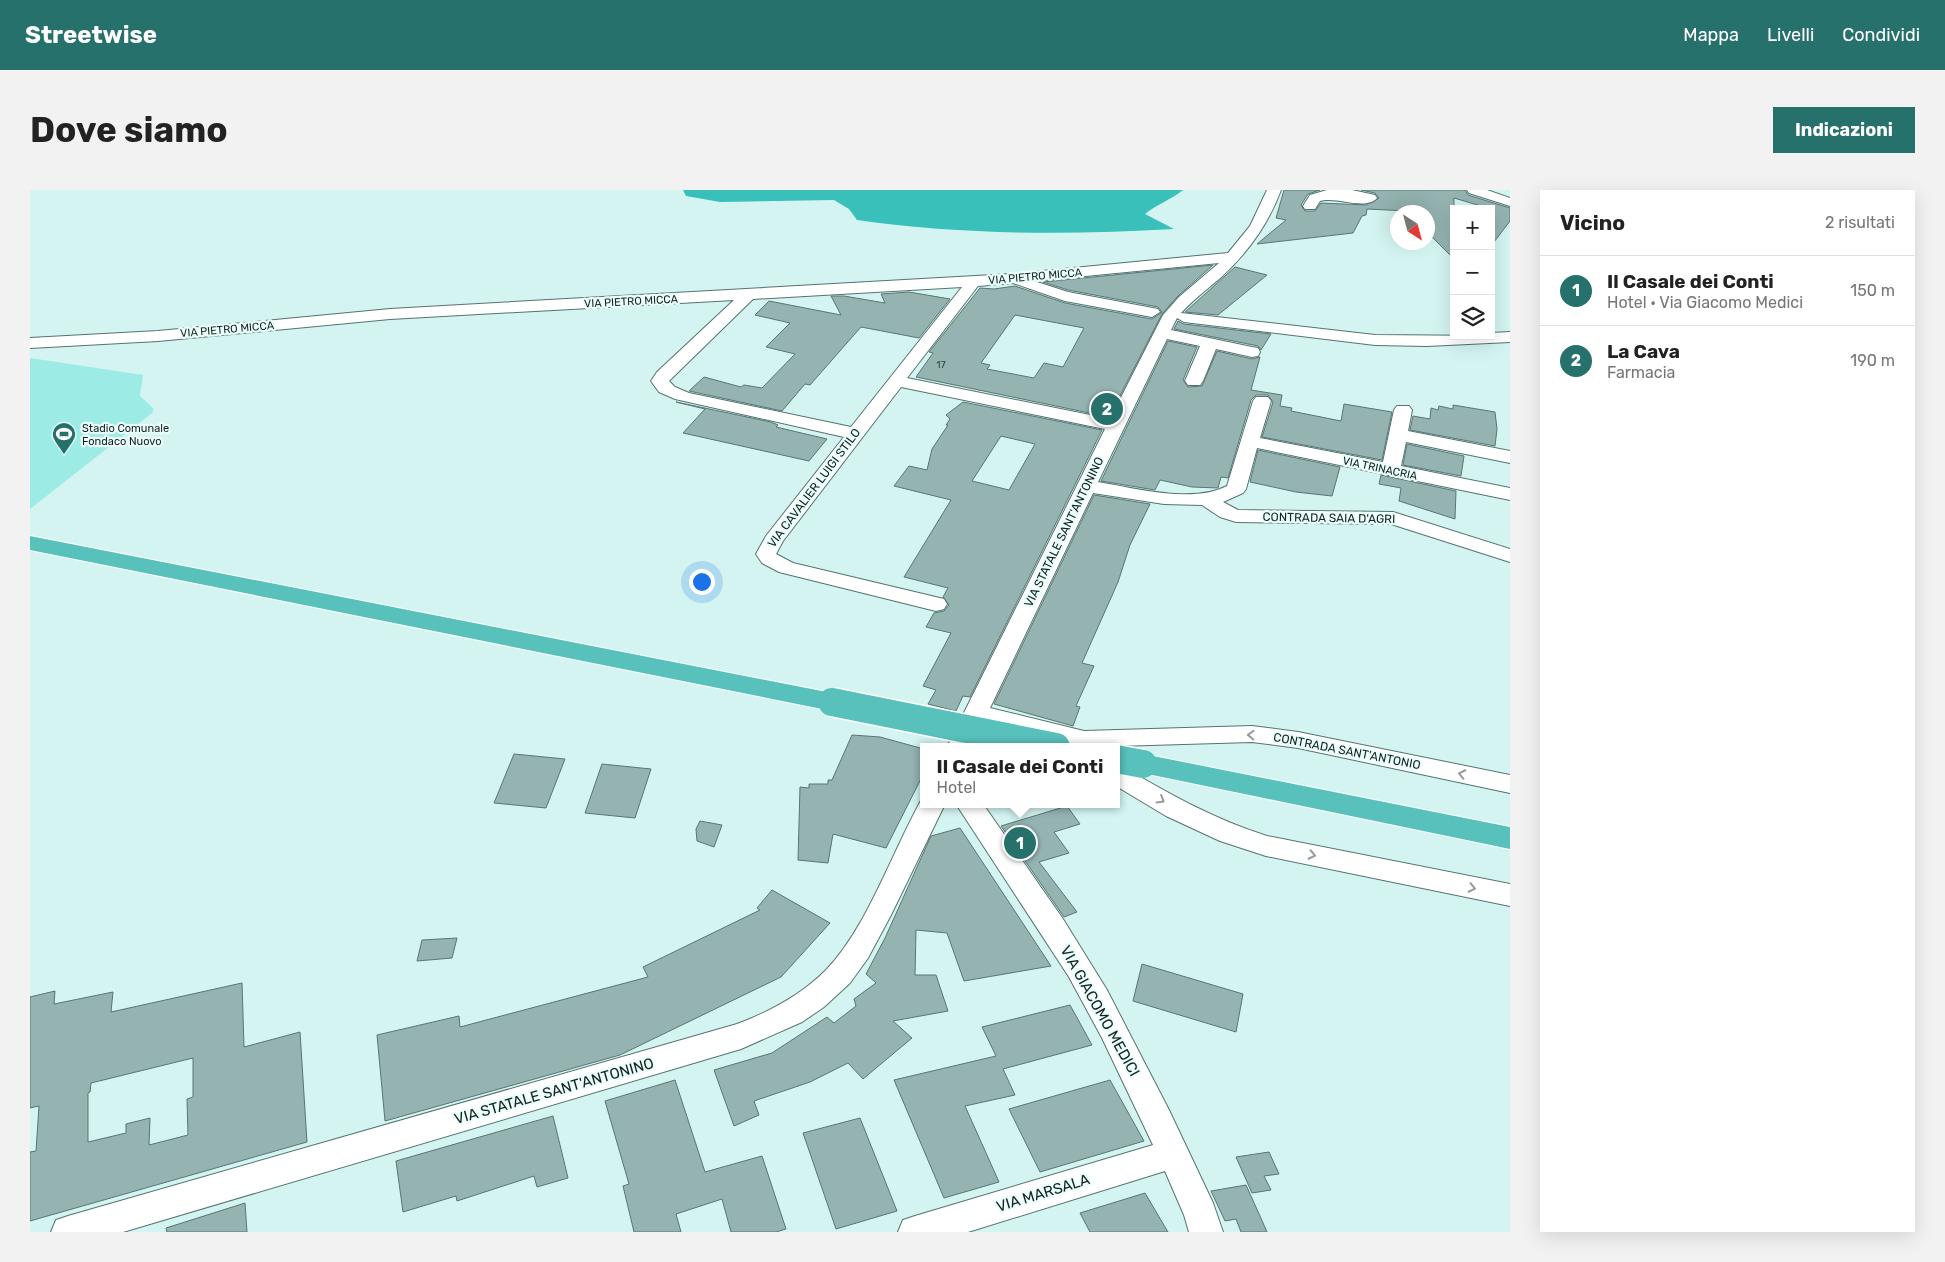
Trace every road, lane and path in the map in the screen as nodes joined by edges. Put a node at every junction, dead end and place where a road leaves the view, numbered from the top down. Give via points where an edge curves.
1 (1274, 190) edge
2 (1334, 190) edge
3 (1353, 190) edge
4 (1381, 190) edge
5 (1474, 190) edge
6 (1510, 202) edge
7 (1310, 206) dead end
8 (1232, 256) junction
9 (1011, 279) junction
10 (974, 281) junction
11 (749, 295) junction
12 (1152, 312) dead end
13 (1172, 320) junction
14 (1510, 337) edge
15 (30, 343) edge
16 (1210, 343) junction
17 (1252, 352) dead end
18 (896, 381) junction
19 (1194, 381) dead end
20 (1262, 401) dead end
21 (1403, 410) dead end
22 (1116, 426) junction
23 (856, 434) junction
24 (1398, 434) junction
25 (1250, 441) junction
26 (1510, 457) edge
27 (1391, 470) junction
28 (1086, 486) junction
29 (1510, 494) edge
30 (1206, 499) junction
31 (30, 543) edge
32 (1510, 556) edge
33 (936, 604) dead end
34 (975, 713) junction
35 (966, 743) edge
36 (1036, 743) edge
37 (1091, 743) edge
38 (1124, 762) edge
39 (1510, 784) edge
40 (930, 808) edge
41 (972, 808) edge
42 (1510, 838) edge
43 (1510, 896) edge
44 (1172, 1154) junction
45 (68, 1232) edge
46 (915, 1232) edge
47 (1206, 1232) edge

1 - 8 street via 1259,226
2 - 7 street via 1370,198 1326,194 1315,198
3 - 4 street via 1377,194
5 - 6 street
8 - 9 street, VIA PIETRO MICCA
8 - 13 street
9 - 10 street, VIA PIETRO MICCA
9 - 12 street via 1066,296
10 - 11 street, VIA PIETRO MICCA
10 - 18 street, VIA CAVALIER LUIGI STILO
11 - 15 street, VIA PIETRO MICCA via 390,314 158,336
11 - 23 street via 663,376 660,381 663,386 690,398
13 - 14 street via 1375,340
13 - 16 street
13 - 22 street, VIA STATALE SANT'ANTONINO
16 - 17 street
16 - 19 street
18 - 22 street
18 - 23 street, VIA CAVALIER LUIGI STILO
20 - 25 street
21 - 24 street
22 - 28 street, VIA STATALE SANT'ANTONINO
23 - 33 street, VIA CAVALIER LUIGI STILO via 773,540 768,549 769,559 786,568
24 - 26 street
24 - 27 street
25 - 27 street, VIA TRINACRIA
25 - 30 street via 1236,489 1220,498
27 - 29 street, VIA TRINACRIA
28 - 30 street via 1159,498
28 - 34 street, VIA STATALE SANT'ANTONINO
30 - 32 street, CONTRADA SAIA D'AGRI via 1236,516 1393,518
31 - 36 highway, bridge
34 - 35 street, VIA STATALE SANT'ANTONINO
34 - 37 street, CONTRADA SANT'ANTONIO
39 -> 38 street, CONTRADA SANT'ANTONIO via 1289,738 1252,734
38 - 42 highway
38 -> 43 street via 1175,808 1229,834
40 - 45 street, VIA STATALE SANT'ANTONINO via 882,907 849,962 822,992 783,1018 741,1036
41 - 44 street, VIA GIACOMO MEDICI via 1079,968 1134,1069
44 - 46 street, VIA MARSALA
44 - 47 street, VIA GIACOMO MEDICI via 1201,1214

